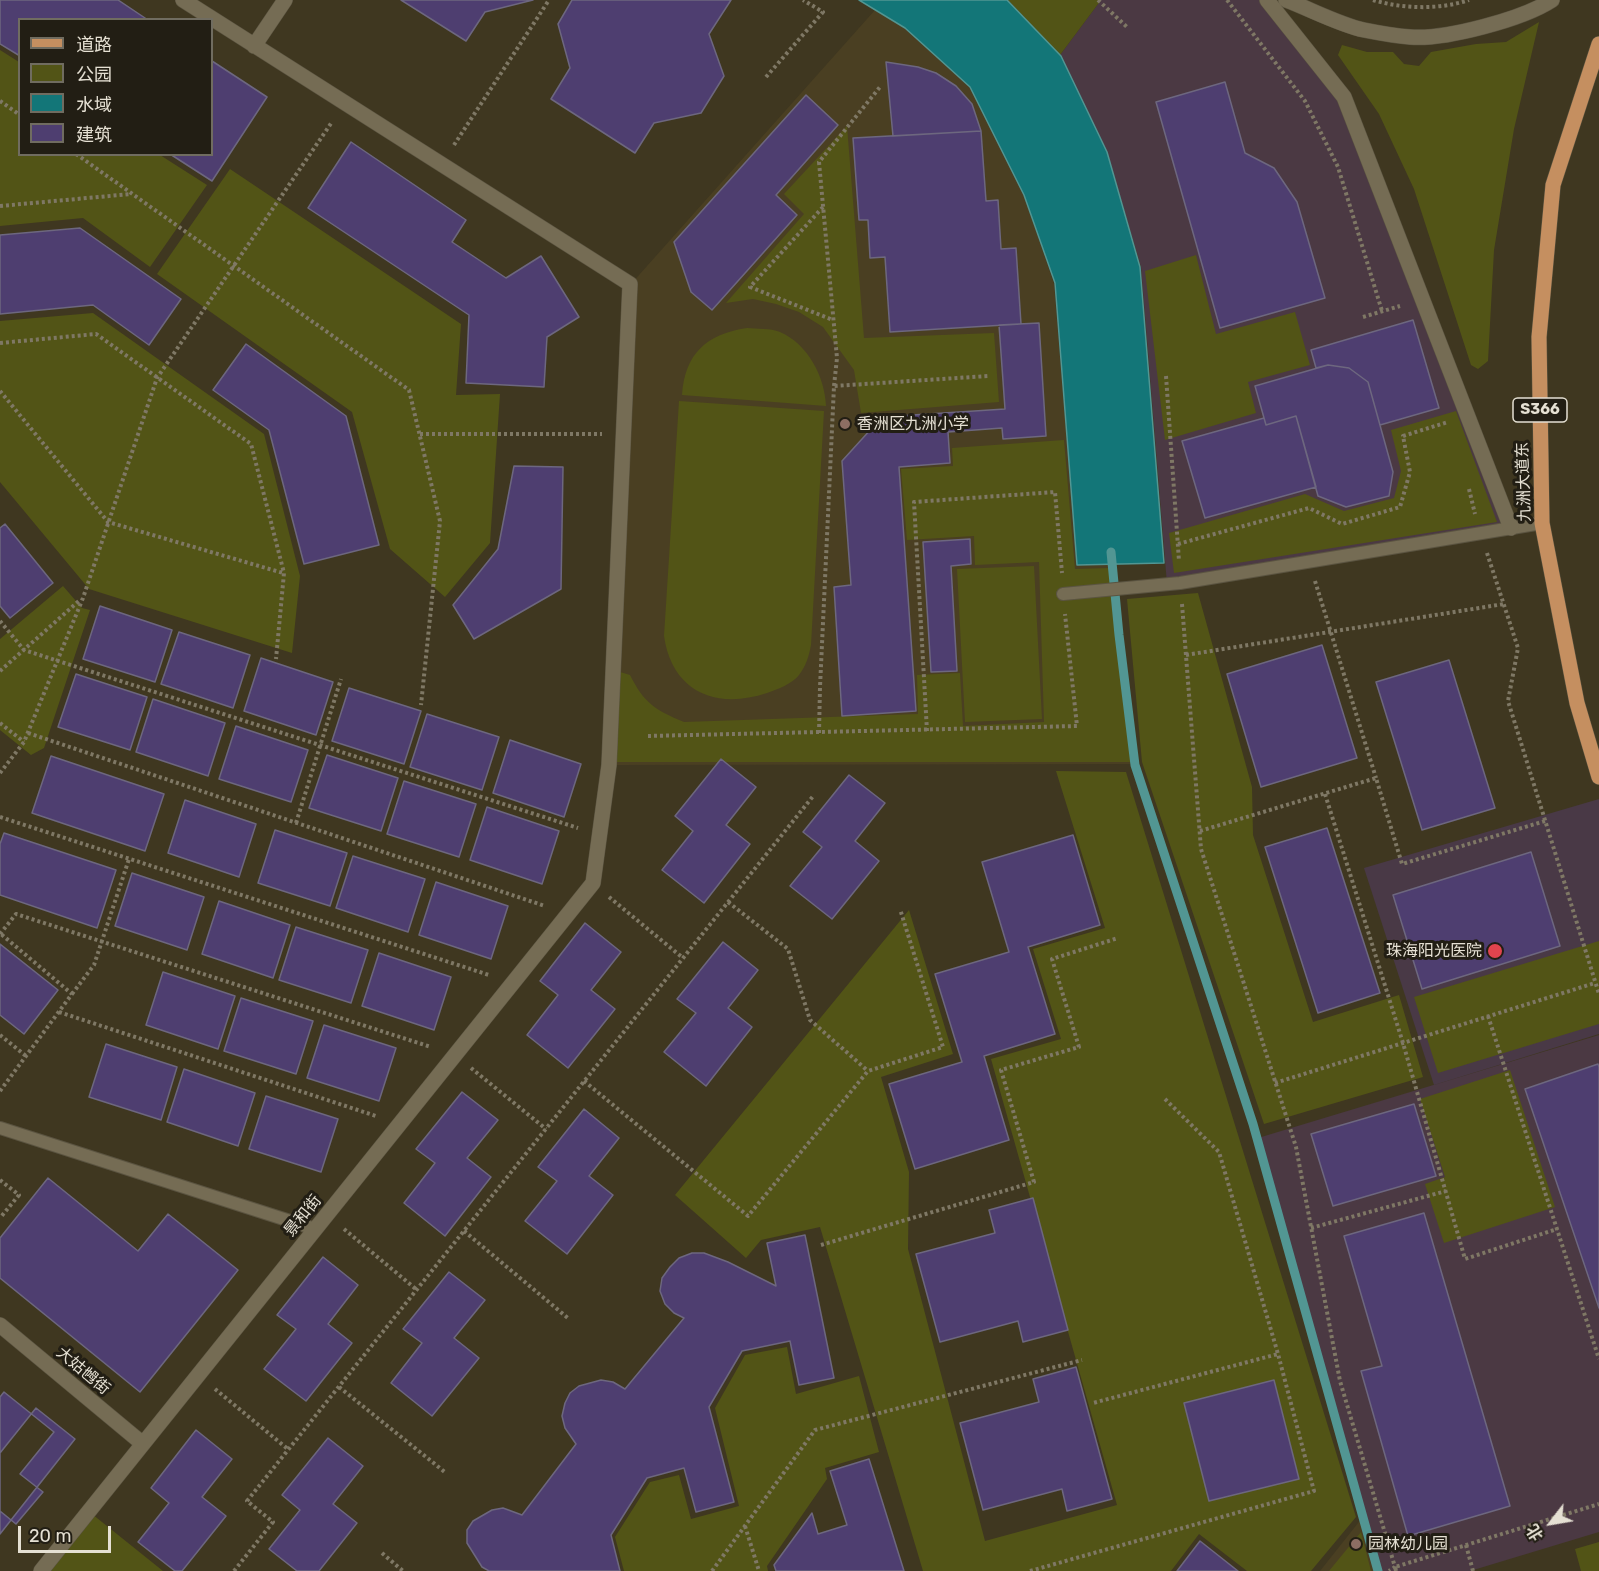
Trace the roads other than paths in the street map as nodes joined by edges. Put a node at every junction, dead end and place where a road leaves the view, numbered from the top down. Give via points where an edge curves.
1 (183, 0) edge
2 (285, 0) edge
3 (1267, 0) edge
4 (1286, 0) edge
5 (1552, 0) edge
6 (211, 18) edge
7 (213, 19) edge
8 (1599, 44) edge
9 (254, 46) junction
10 (1542, 523) junction
11 (1511, 528) junction
12 (1063, 594) road end
13 (1599, 777) edge
14 (0, 1128) edge
15 (315, 1229) junction
16 (0, 1325) edge
17 (143, 1444) junction
18 (41, 1571) edge

1 - 6 street
2 - 9 street
3 - 11 street via 1344,97
4 - 5 street via 1362,30 1412,38 1462,32 1509,19
7 - 9 street
8 - 10 main road, 九洲大道东 / S366 via 1553,185 1539,337
9 - 15 street, 景和街 via 630,284 609,765 593,883
10 - 11 lane
10 - 13 main road, 九洲大道东 / S366 via 1577,703
11 - 12 lane via 1180,583
14 - 15 lane
15 - 17 street, 景和街
16 - 17 street, 大姑乸街
17 - 18 street, 景和街

